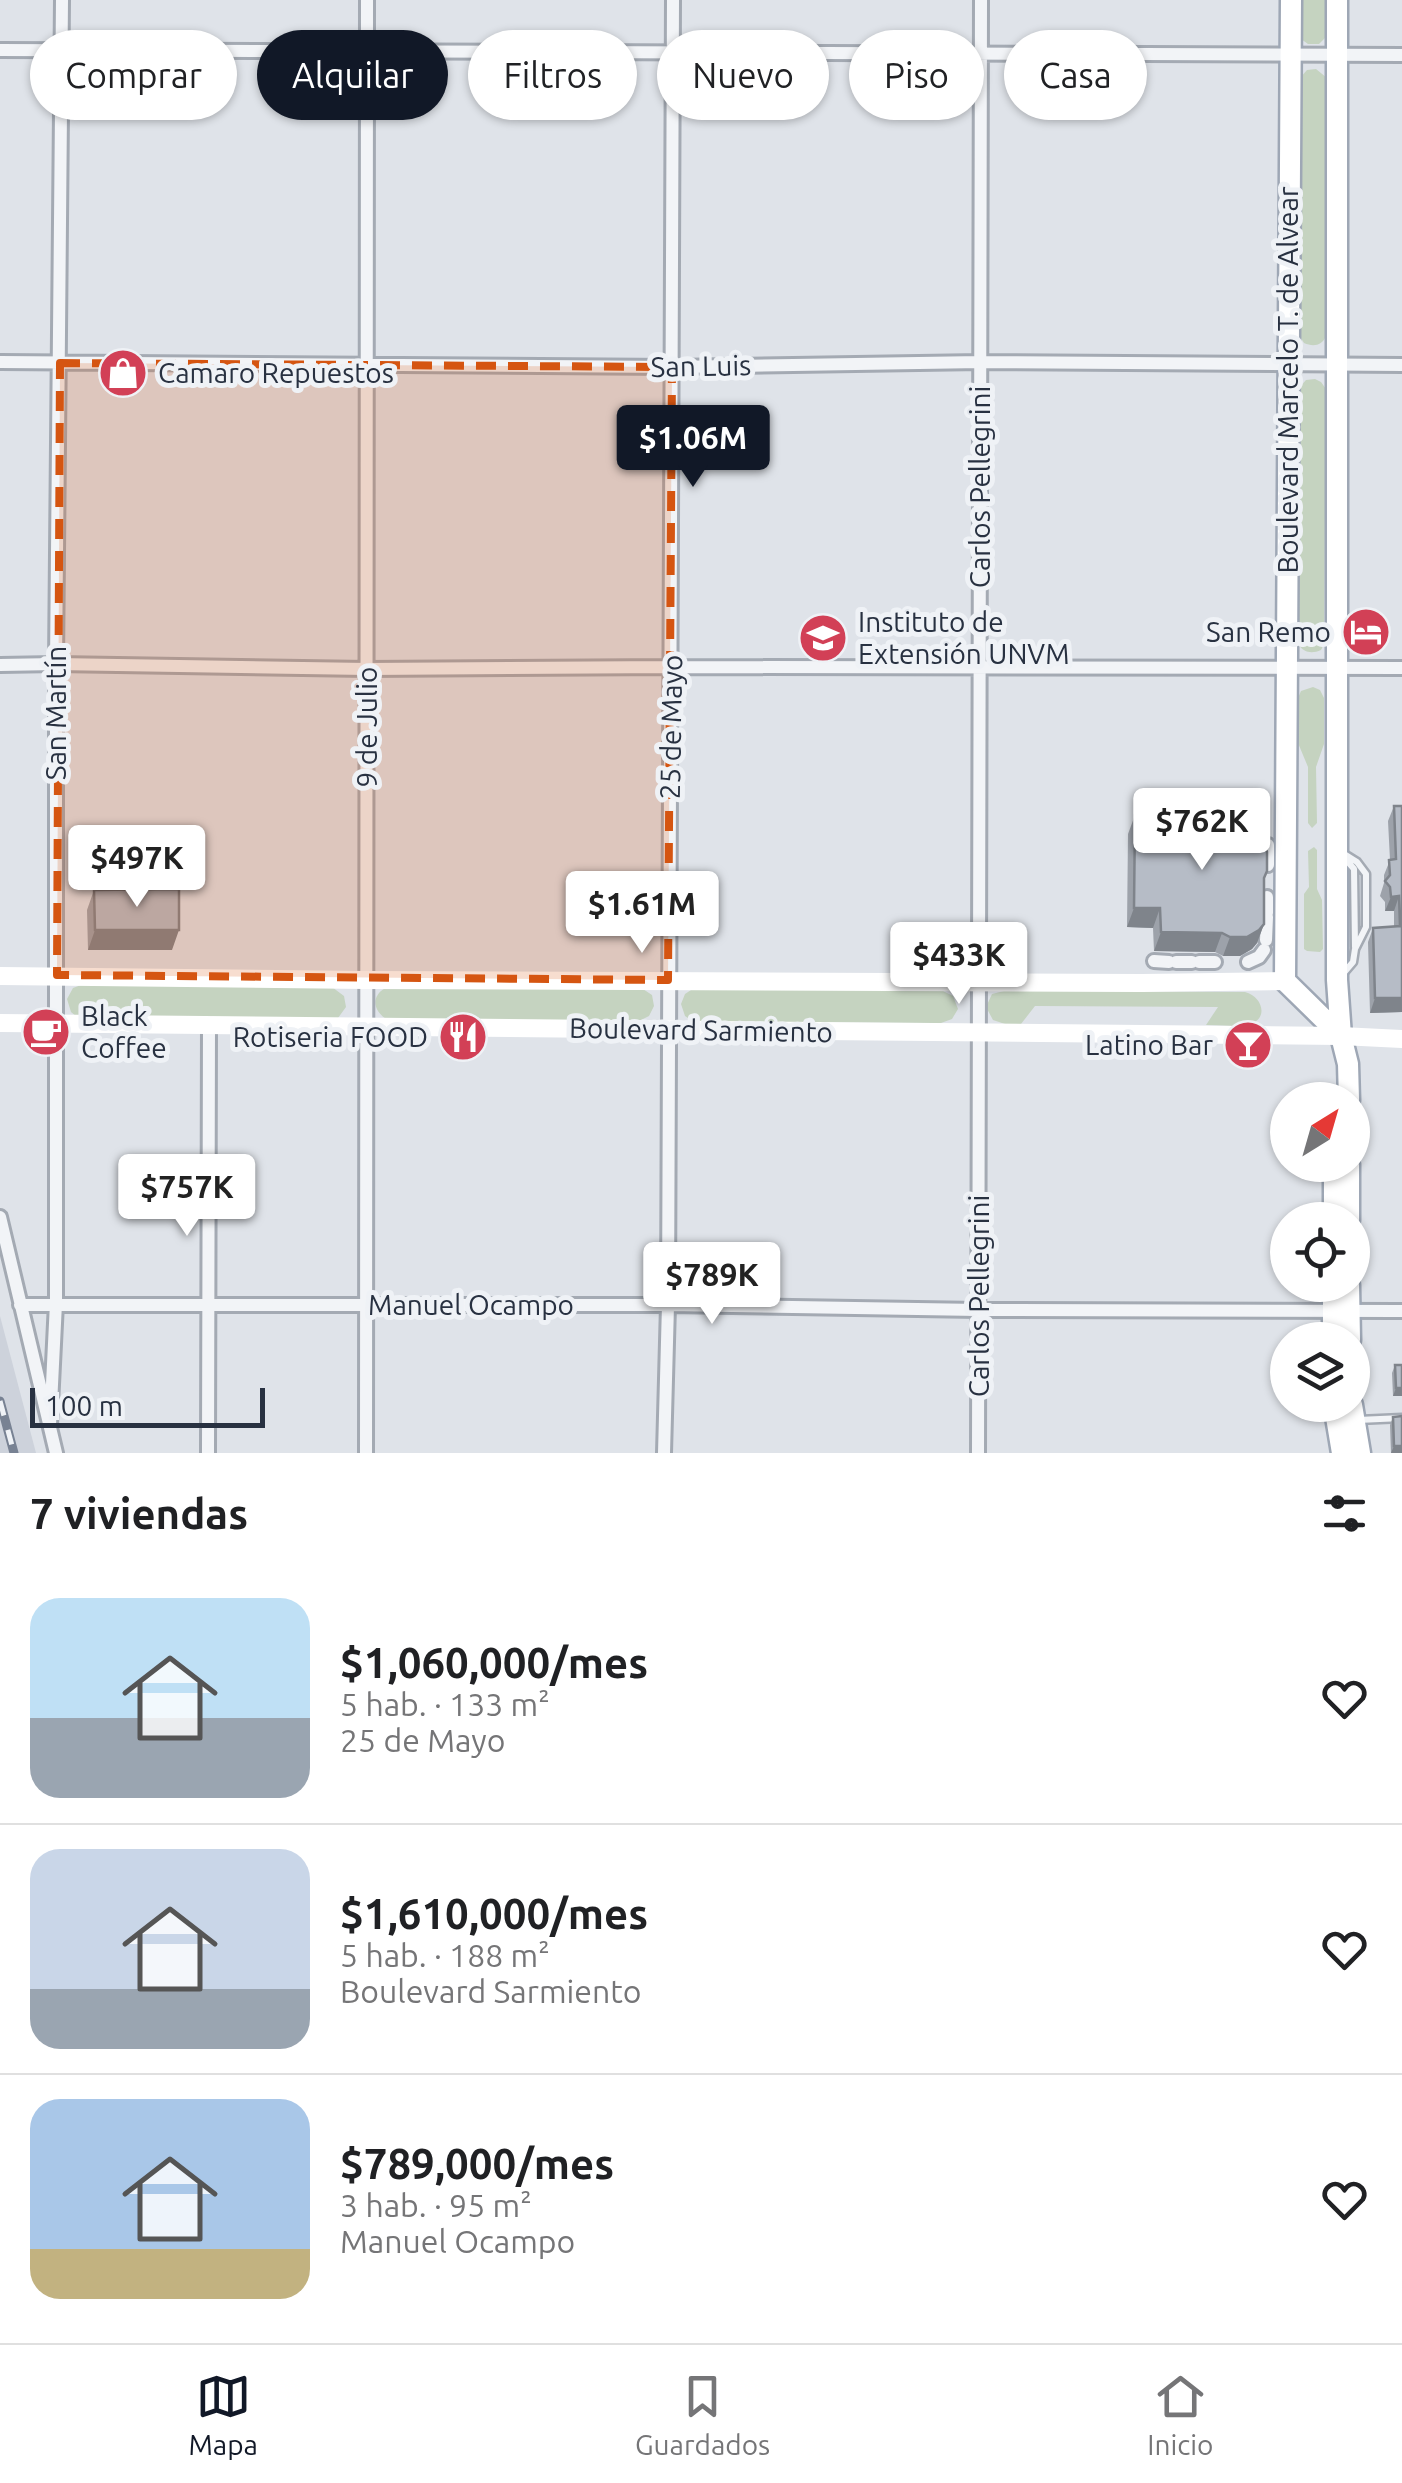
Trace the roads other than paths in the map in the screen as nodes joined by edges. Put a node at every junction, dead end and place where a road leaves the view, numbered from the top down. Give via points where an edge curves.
1 (62, 0) edge
2 (367, 0) edge
3 (673, 0) edge
4 (981, 0) edge
5 (1291, 0) edge
6 (1337, 0) edge
7 (62, 30) edge
8 (367, 30) edge
9 (673, 30) edge
10 (981, 30) edge
11 (0, 50) edge
12 (30, 50) edge
13 (448, 52) edge
14 (657, 53) edge
15 (984, 54) edge
16 (1290, 56) junction
17 (1337, 56) junction
18 (1402, 56) edge
19 (62, 120) edge
20 (367, 120) edge
21 (673, 120) edge
22 (981, 120) edge
23 (0, 362) edge
24 (980, 362) junction
25 (60, 363) junction
26 (1338, 364) junction
27 (1288, 365) junction
28 (367, 366) junction
29 (1402, 366) edge
30 (672, 367) junction
31 (56, 664) junction
32 (0, 665) edge
33 (672, 667) junction
34 (980, 668) junction
35 (1286, 668) junction
36 (1338, 668) junction
37 (1402, 668) edge
38 (366, 669) junction
39 (1268, 846) edge
40 (1338, 850) junction
41 (1268, 865) edge
42 (1267, 897) edge
43 (1355, 917) junction
44 (1338, 934) junction
45 (1356, 949) junction
46 (1154, 961) dead end
47 (1202, 962) dead end
48 (1248, 962) dead end
49 (56, 975) junction
50 (0, 976) edge
51 (366, 980) junction
52 (668, 980) junction
53 (1338, 980) junction
54 (1285, 981) junction
55 (980, 982) junction
56 (0, 1024) edge
57 (56, 1024) junction
58 (209, 1026) junction
59 (367, 1027) junction
60 (668, 1030) junction
61 (980, 1033) junction
62 (1341, 1036) junction
63 (1402, 1039) edge
64 (1335, 1082) edge
65 (1348, 1082) edge
66 (0, 1216) edge
67 (1338, 1302) edge
68 (1344, 1302) edge
69 (56, 1304) junction
70 (208, 1304) junction
71 (20, 1305) junction
72 (366, 1305) junction
73 (668, 1306) junction
74 (979, 1310) junction
75 (1341, 1311) junction
76 (1402, 1311) edge
77 (1338, 1322) edge
78 (1344, 1322) edge
79 (1370, 1415) edge
80 (1402, 1418) edge
81 (1342, 1422) edge
82 (1344, 1422) edge
83 (1346, 1422) edge
84 (1349, 1422) edge
85 (50, 1425) junction
86 (56, 1453) edge
87 (208, 1453) edge
88 (366, 1453) edge
89 (664, 1453) edge
90 (978, 1453) edge
91 (1334, 1453) edge
92 (1342, 1453) edge
93 (1350, 1453) edge
94 (1360, 1453) edge

1 - 7 street, San Martín
2 - 8 street, 9 de Julio
3 - 9 street, 25 de Mayo
4 - 10 street, Carlos Pellegrini
5 - 16 main road, Boulevard Marcelo T. de Alvear
6 - 17 main road, Boulevard Marcelo T. de Alvear
11 - 12 street
13 - 14 street
15 - 16 street
16 - 17 street
16 - 27 main road, Boulevard Marcelo T. de Alvear
17 - 18 street
17 - 26 main road, Boulevard Marcelo T. de Alvear
19 - 25 street, San Martín
20 - 28 street, 9 de Julio
21 - 30 street, 25 de Mayo
22 - 24 street, Carlos Pellegrini
23 - 25 street, San Luis
24 - 27 street, San Luis
24 - 30 street, San Luis
24 - 34 street, Carlos Pellegrini
25 - 28 street, San Luis
25 - 31 street, San Martín
26 - 27 street, San Luis
26 - 29 street, San Luis
26 - 36 main road, Boulevard Marcelo T. de Alvear
27 - 35 main road, Boulevard Marcelo T. de Alvear
28 - 30 street, San Luis
28 - 38 street, 9 de Julio
30 - 33 street, 25 de Mayo
31 - 32 street
31 - 38 street
31 - 49 street, San Martín
33 - 34 street
33 - 38 street
33 - 52 street, 25 de Mayo
34 - 35 street
34 - 55 street, Carlos Pellegrini
35 - 36 street
35 - 54 main road, Boulevard Marcelo T. de Alvear
36 - 37 street
36 - 40 main road, Boulevard Marcelo T. de Alvear
38 - 51 street, 9 de Julio
39 - 41 street
40 - 43 lane via 1354,869
40 - 44 main road, Boulevard Marcelo T. de Alvear
40 - 45 lane via 1366,874 1366,927
42 - 48 street via 1265,945
43 - 44 lane
43 - 45 lane
44 - 53 main road, Boulevard Marcelo T. de Alvear
45 - 53 lane
46 - 47 street
49 - 50 main road, Boulevard Sarmiento
49 - 51 main road, Boulevard Sarmiento
49 - 57 street, San Martín
51 - 52 main road, Boulevard Sarmiento
51 - 59 street, 9 de Julio
52 - 55 main road, Boulevard Sarmiento
52 - 60 street, 25 de Mayo
53 - 62 main road, Boulevard Marcelo T. de Alvear
54 - 55 main road, Boulevard Sarmiento
54 - 62 main road
55 - 61 street, Carlos Pellegrini
56 - 57 main road, Boulevard Sarmiento
57 - 58 main road, Boulevard Sarmiento
57 - 69 street, San Martín
58 - 59 main road, Boulevard Sarmiento
58 - 70 street
59 - 60 main road, Boulevard Sarmiento
59 - 72 street, 9 de Julio
60 - 61 main road, Boulevard Sarmiento
60 - 73 street, 25 de Mayo
61 - 62 main road, Boulevard Sarmiento
61 - 74 street, Carlos Pellegrini
62 - 63 main road, Boulevard Sarmiento
62 - 64 main road, Boulevard Marcelo T. de Alvear
62 - 65 main road, Boulevard Marcelo T. de Alvear
66 - 71 street
67 - 75 main road
68 - 75 main road
69 - 70 street, Manuel Ocampo
69 - 71 street, Manuel Ocampo
69 - 85 street, San Martín
70 - 72 street, Manuel Ocampo
70 - 87 street
71 - 85 street
72 - 73 street, Manuel Ocampo
72 - 88 street, 9 de Julio
73 - 74 street, Manuel Ocampo
73 - 89 street, 25 de Mayo
74 - 75 street, Manuel Ocampo
74 - 90 street, Carlos Pellegrini
75 - 76 street, Manuel Ocampo
75 - 77 main road
75 - 78 main road
79 - 80 lane
81 - 91 main road
82 - 92 main road
83 - 93 main road
84 - 94 main road
85 - 86 street

